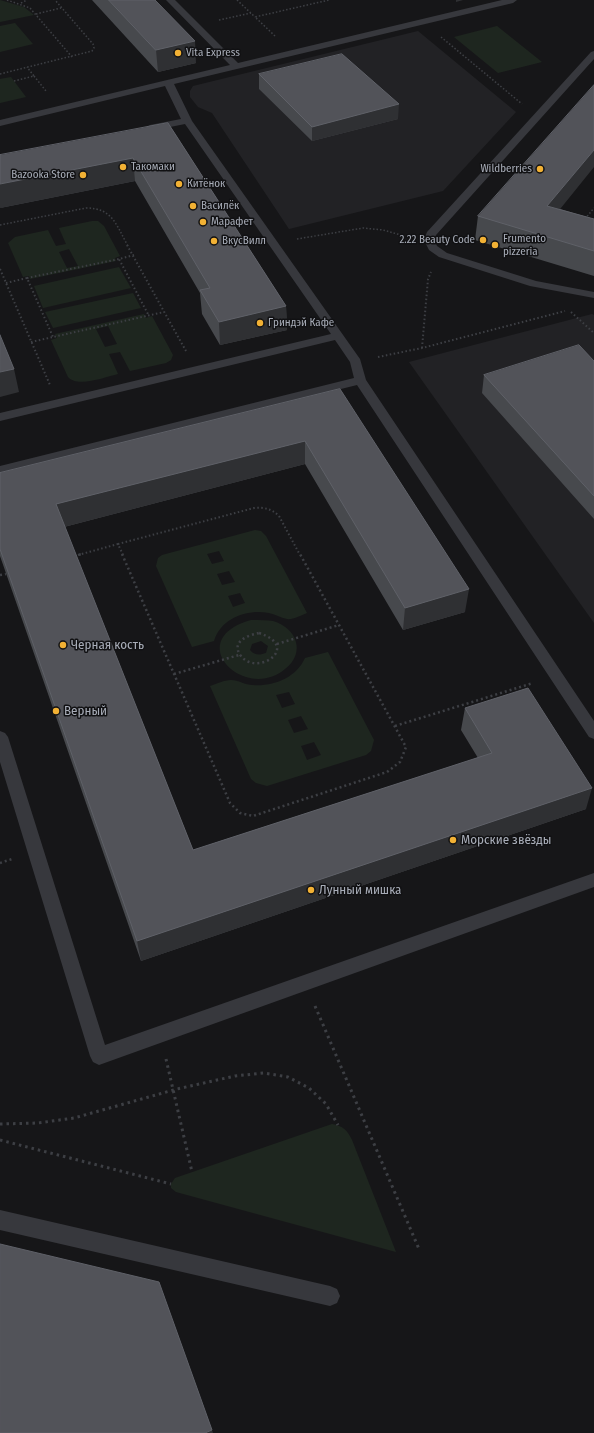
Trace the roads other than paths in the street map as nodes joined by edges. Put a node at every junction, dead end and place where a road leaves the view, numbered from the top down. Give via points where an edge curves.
1 (170, 0) edge
2 (513, 0) edge
3 (594, 54) edge
4 (236, 66) junction
5 (168, 82) junction
6 (187, 121) junction
7 (0, 123) edge
8 (140, 130) edge
9 (594, 295) edge
10 (338, 336) junction
11 (360, 380) junction
12 (0, 417) edge
13 (0, 470) edge
14 (594, 733) edge
15 (0, 738) edge
16 (594, 880) edge
17 (0, 1220) edge
18 (330, 1296) dead end

1 - 4 lane
2 - 4 lane
3 - 9 lane via 431,234 429,240 436,251 443,255 534,284
4 - 5 lane
5 - 6 lane
5 - 7 lane
6 - 8 lane
6 - 10 lane
10 - 11 lane via 356,362
10 - 12 lane
11 - 13 lane
11 - 14 lane
15 - 16 lane via 99,1056
17 - 18 lane

